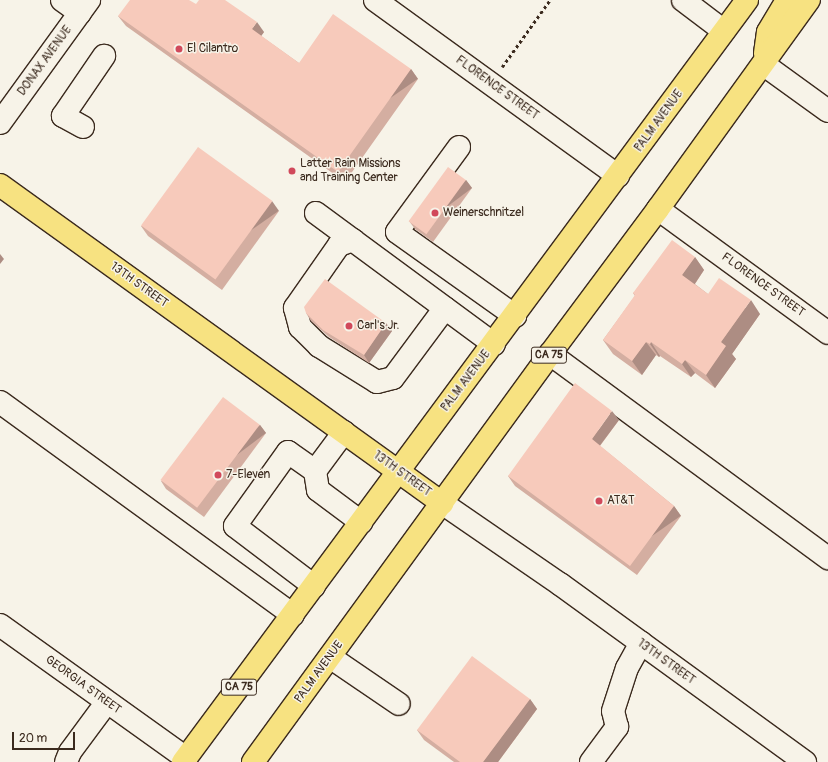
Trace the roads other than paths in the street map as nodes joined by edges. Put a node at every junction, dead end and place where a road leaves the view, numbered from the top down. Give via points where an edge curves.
1 (62, 0) edge
2 (375, 0) edge
3 (683, 0) edge
4 (747, 0) edge
5 (787, 0) edge
6 (809, 0) edge
7 (85, 7) edge
8 (724, 31) junction
9 (104, 56) dead end
10 (763, 64) junction
11 (828, 111) edge
12 (0, 123) edge
13 (83, 126) dead end
14 (459, 147) dead end
15 (618, 176) junction
16 (0, 185) edge
17 (658, 209) junction
18 (316, 213) dead end
19 (353, 240) junction
20 (445, 308) junction
21 (514, 316) junction
22 (828, 333) edge
23 (494, 344) junction
24 (550, 354) junction
25 (0, 402) edge
26 (344, 432) junction
27 (315, 471) junction
28 (399, 471) junction
29 (442, 503) junction
30 (361, 522) junction
31 (828, 558) edge
32 (314, 586) junction
33 (293, 615) junction
34 (0, 625) edge
35 (641, 643) junction
36 (330, 657) junction
37 (107, 702) junction
38 (399, 704) dead end
39 (184, 760) edge
40 (66, 762) edge
41 (253, 762) edge
42 (591, 762) edge
43 (805, 762) edge

1 - 7 street
2 - 15 street, FLORENCE STREET
3 - 8 street
4 - 8 main road, PALM AVENUE / CA 75
5 - 10 main road via 768,32
6 - 10 main road, PALM AVENUE / CA 75
7 - 12 street, DONAX AVENUE
8 - 15 main road, PALM AVENUE / CA 75
9 - 13 street via 63,116
10 - 11 street
10 - 17 main road, PALM AVENUE / CA 75
14 - 21 street via 397,232
15 - 21 main road, PALM AVENUE / CA 75
16 - 26 main road, 13TH STREET
17 - 22 street, FLORENCE STREET
17 - 24 main road, PALM AVENUE / CA 75
18 - 19 street
19 - 20 street
19 - 20 street via 338,245 295,308 300,327 319,346 377,382 393,378
20 - 23 street
21 - 23 main road, PALM AVENUE / CA 75
23 - 28 main road, PALM AVENUE / CA 75
24 - 29 main road, PALM AVENUE / CA 75
24 - 31 street
25 - 33 street
26 - 27 street
26 - 28 main road, 13TH STREET
27 - 30 street via 318,490
27 - 32 street via 288,452 235,526
28 - 29 main road, 13TH STREET
28 - 30 main road, PALM AVENUE / CA 75
29 - 35 street, 13TH STREET
29 - 36 main road, PALM AVENUE / CA 75
30 - 32 main road, PALM AVENUE / CA 75
32 - 33 main road, PALM AVENUE / CA 75
33 - 39 main road, PALM AVENUE / CA 75
34 - 37 street, GEORGIA STREET
35 - 42 street via 627,668 613,711 617,727
35 - 43 street, 13TH STREET
36 - 38 street
36 - 41 main road, PALM AVENUE / CA 75
37 - 39 street, GEORGIA STREET
37 - 40 street via 70,752

